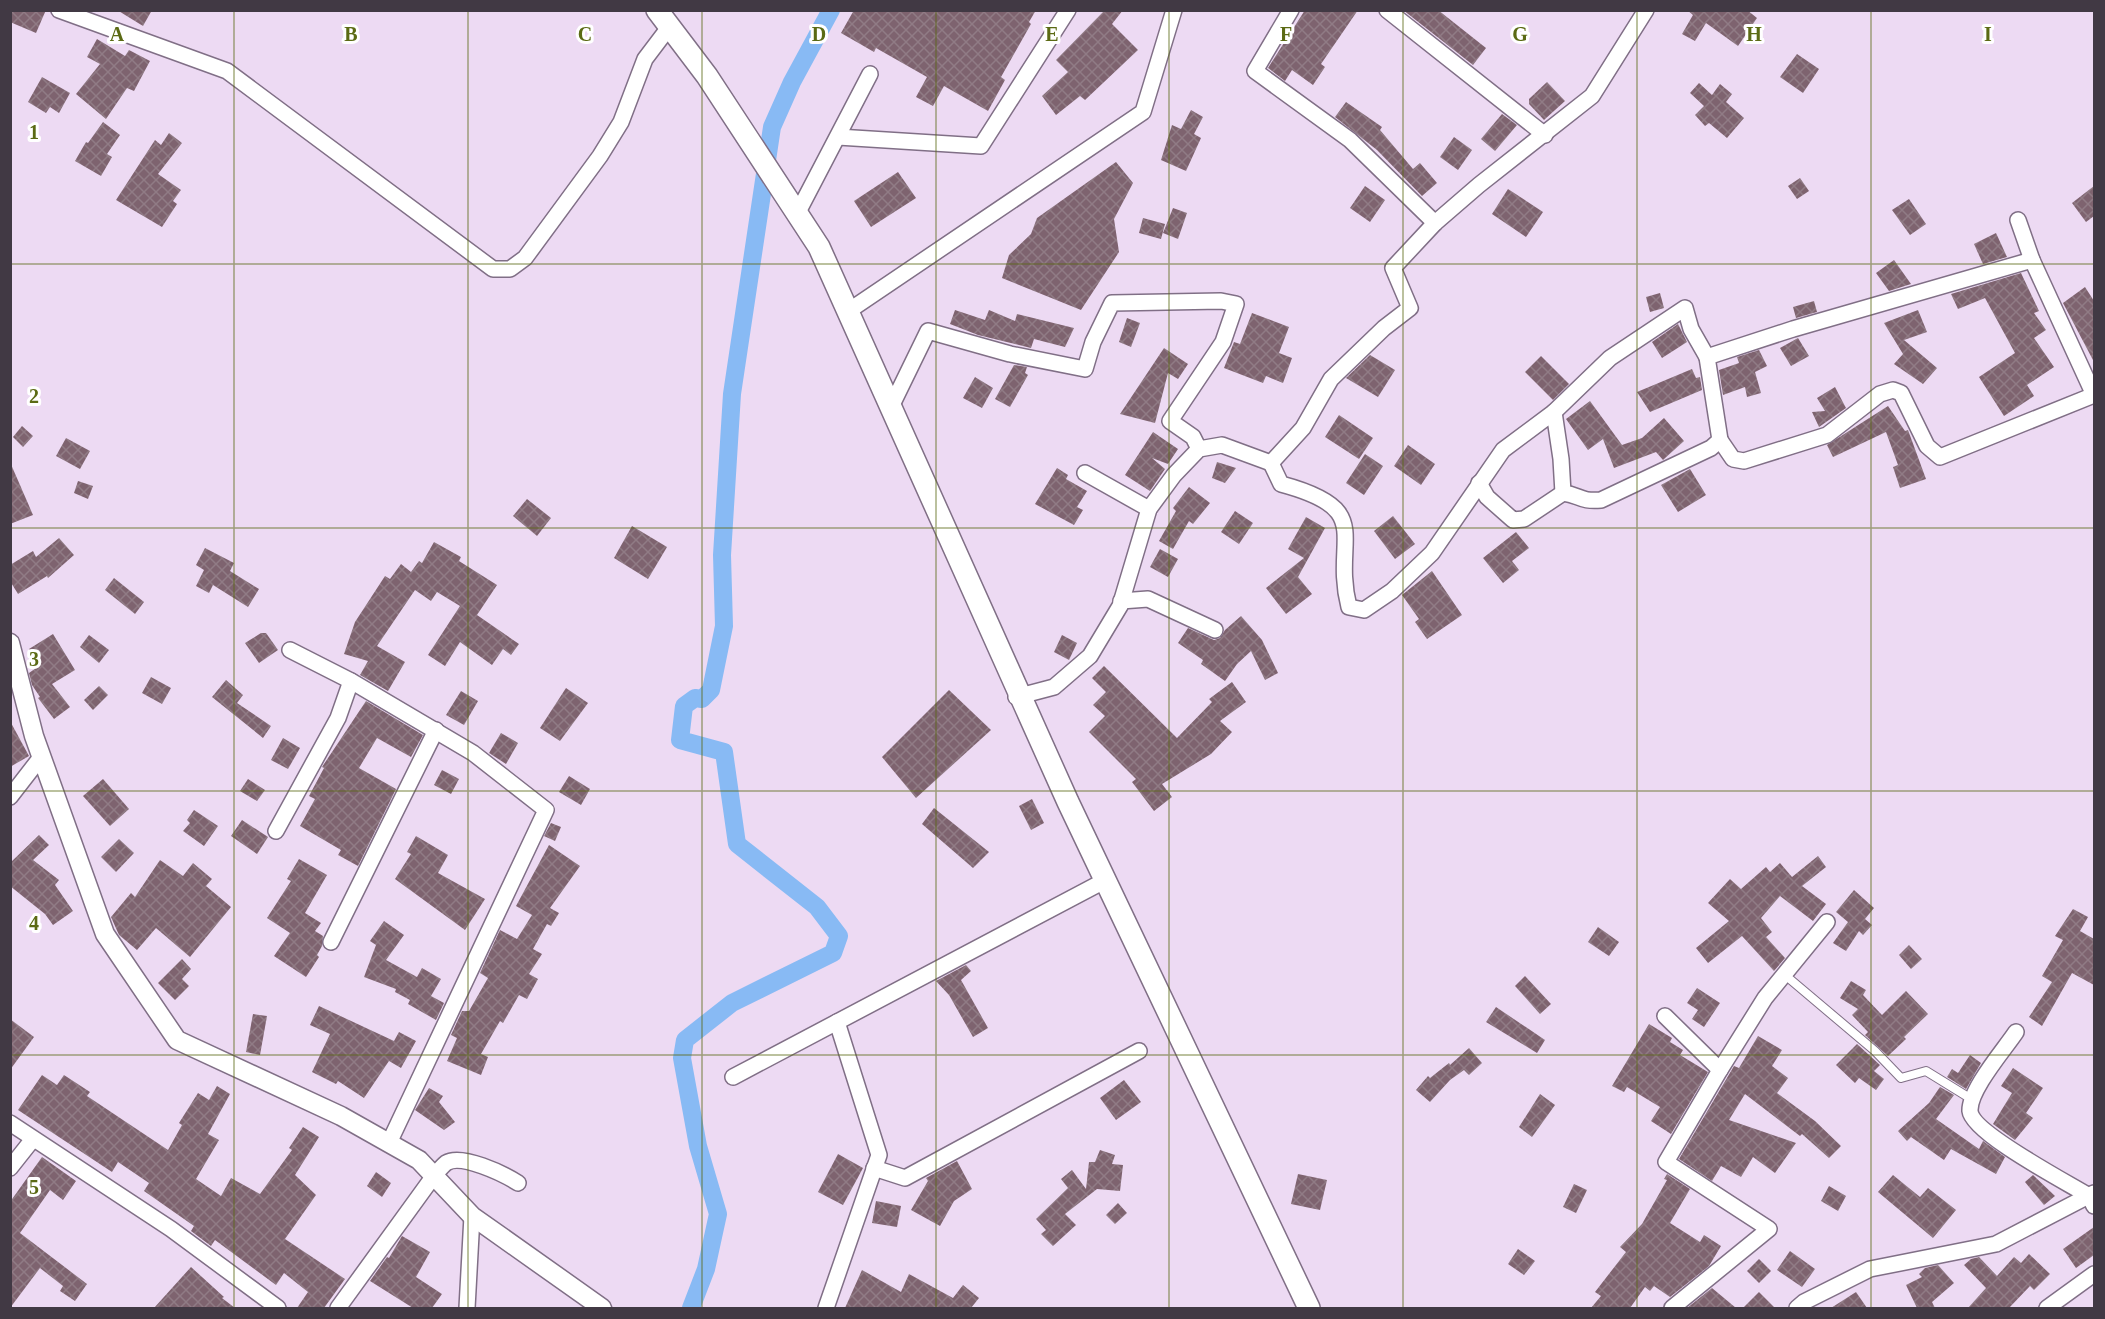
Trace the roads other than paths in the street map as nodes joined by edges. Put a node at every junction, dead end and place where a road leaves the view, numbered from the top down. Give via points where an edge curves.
1 (59, 10) edge
2 (1068, 10) edge
3 (1174, 10) edge
4 (1291, 10) edge
5 (1387, 10) edge
6 (1646, 10) edge
7 (664, 18) edge
8 (870, 74) dead end
9 (1545, 135) junction
10 (838, 136) junction
11 (796, 212) junction
12 (2018, 220) dead end
13 (1435, 223) junction
14 (2032, 260) junction
15 (847, 312) junction
16 (1707, 357) junction
17 (2094, 395) edge
18 (890, 409) junction
19 (1554, 411) junction
20 (1720, 440) junction
21 (1199, 449) junction
22 (1271, 463) junction
23 (1085, 473) dead end
24 (1479, 483) junction
25 (1563, 493) junction
26 (1149, 510) junction
27 (1121, 601) junction
28 (1215, 630) dead end
29 (10, 643) edge
30 (290, 650) dead end
31 (351, 681) junction
32 (1018, 697) junction
33 (436, 730) junction
34 (41, 757) junction
35 (11, 794) edge
36 (276, 831) dead end
37 (1106, 880) junction
38 (1827, 922) dead end
39 (331, 942) dead end
40 (1785, 975) junction
41 (1665, 1016) dead end
42 (837, 1022) junction
43 (2016, 1032) dead end
44 (1139, 1051) dead end
45 (1720, 1070) junction
46 (733, 1077) dead end
47 (1972, 1100) junction
48 (10, 1123) edge
49 (33, 1139) junction
50 (388, 1143) junction
51 (10, 1168) edge
52 (874, 1168) junction
53 (433, 1177) junction
54 (518, 1183) dead end
55 (2093, 1198) edge
56 (472, 1216) junction
57 (2094, 1274) edge
58 (278, 1308) edge
59 (338, 1308) edge
60 (467, 1308) edge
61 (602, 1308) edge
62 (826, 1308) edge
63 (1309, 1308) edge
64 (1672, 1308) edge
65 (1797, 1308) edge
66 (2047, 1308) edge

1 - 7 street via 227,71 493,269 510,269 525,258 600,156 621,122
2 - 10 street via 981,146
3 - 15 street via 1143,112
4 - 13 street via 1255,70 1350,140
5 - 9 street
6 - 9 street via 1592,96
7 - 11 main road
8 - 10 street
9 - 13 street
10 - 11 street
11 - 15 main road via 819,247
12 - 14 street
13 - 22 street via 1393,268 1410,308 1331,379 1303,428
14 - 16 street
14 - 17 street
15 - 18 main road
16 - 19 street via 1691,329 1685,308 1610,358
16 - 20 street
17 - 20 street via 1940,457 1927,446 1901,393 1893,390 1880,394 1827,435 1744,461 1733,459
18 - 21 street via 928,331 1010,354 1085,369 1112,303 1236,304 1223,342 1170,421 1193,437
18 - 32 main road
19 - 24 street via 1503,450
19 - 25 street
20 - 25 street via 1711,448 1601,500 1584,501
21 - 22 street via 1222,446
21 - 26 street via 1174,474
22 - 24 street via 1281,484 1315,493 1332,504 1346,525 1346,595 1349,607 1364,610 1392,591 1432,552
23 - 26 street
24 - 25 street via 1487,497 1513,520 1524,519
26 - 27 street
27 - 28 street via 1148,599
27 - 32 street via 1090,656 1054,687
29 - 34 street
30 - 31 street
31 - 33 street
31 - 36 street via 338,718
32 - 37 main road
33 - 39 street
33 - 50 street via 473,753 546,810
34 - 35 street
34 - 50 street via 105,934 177,1040 341,1116
37 - 42 street
37 - 63 main road
38 - 40 street
40 - 45 street
40 - 47 lane via 1901,1078 1926,1071
41 - 45 street
42 - 46 street
42 - 52 street via 879,1155
43 - 47 street
44 - 52 street via 904,1178
45 - 64 street via 1666,1162 1769,1229
47 - 55 street via 1974,1122 1991,1137
48 - 49 street
49 - 51 street
49 - 58 street via 171,1229
50 - 53 street via 419,1160
52 - 62 street
53 - 54 street via 447,1162 459,1159
53 - 56 street
53 - 59 street
55 - 65 street via 1996,1244 1870,1269
56 - 60 street
56 - 61 street
57 - 66 street

